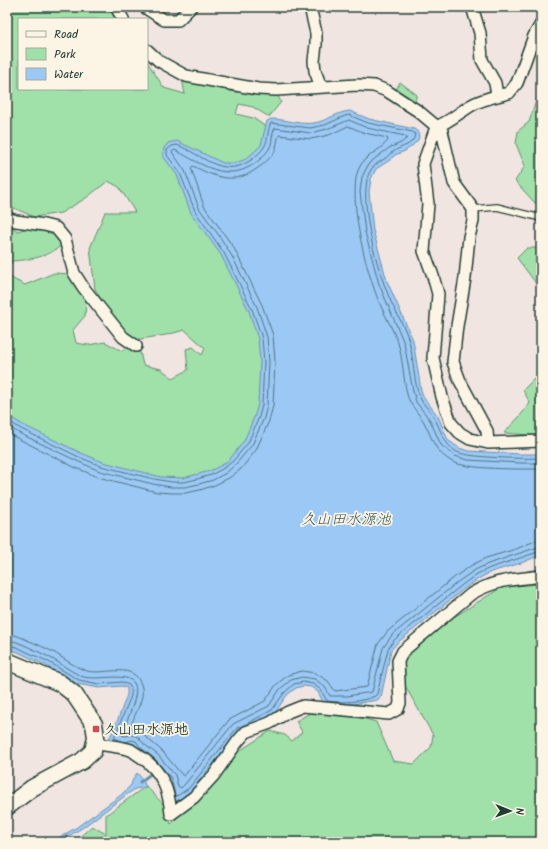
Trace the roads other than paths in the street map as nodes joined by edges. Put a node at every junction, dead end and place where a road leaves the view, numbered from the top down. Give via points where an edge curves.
1 (116, 7) edge
2 (144, 7) edge
3 (191, 7) edge
4 (310, 7) edge
5 (472, 7) edge
6 (123, 18) edge
7 (541, 24) edge
8 (148, 51) edge
9 (326, 87) junction
10 (497, 96) junction
11 (436, 127) junction
12 (473, 209) junction
13 (7, 218) edge
14 (541, 218) edge
15 (136, 346) dead end
16 (541, 441) edge
17 (488, 442) junction
18 (541, 576) edge
19 (7, 661) edge
20 (99, 744) junction
21 (7, 807) edge

1 - 6 street
2 - 3 street via 164,20 178,20
4 - 9 street via 316,33 315,71 320,84
5 - 10 street via 480,33 482,60 495,83
7 - 10 street via 517,83 509,93
8 - 9 street via 159,61 186,76 258,89
9 - 11 street via 374,86 412,107
10 - 11 street via 472,105
11 - 12 street via 442,131 454,183
11 - 17 street via 423,164 428,204 424,251 438,294 433,358 451,423 470,439
12 - 14 lane via 497,208
12 - 17 street via 453,362 486,431
13 - 15 street via 56,228 65,239 74,273 83,288 124,337
16 - 17 street
18 - 20 street via 501,581 481,588 470,594 403,651 398,661 398,709 389,714 303,706 288,712 270,723 246,732 194,797 170,814 170,802 164,781 150,763 131,751
19 - 20 street via 60,683 74,694 94,724
20 - 21 street via 82,762 32,788

